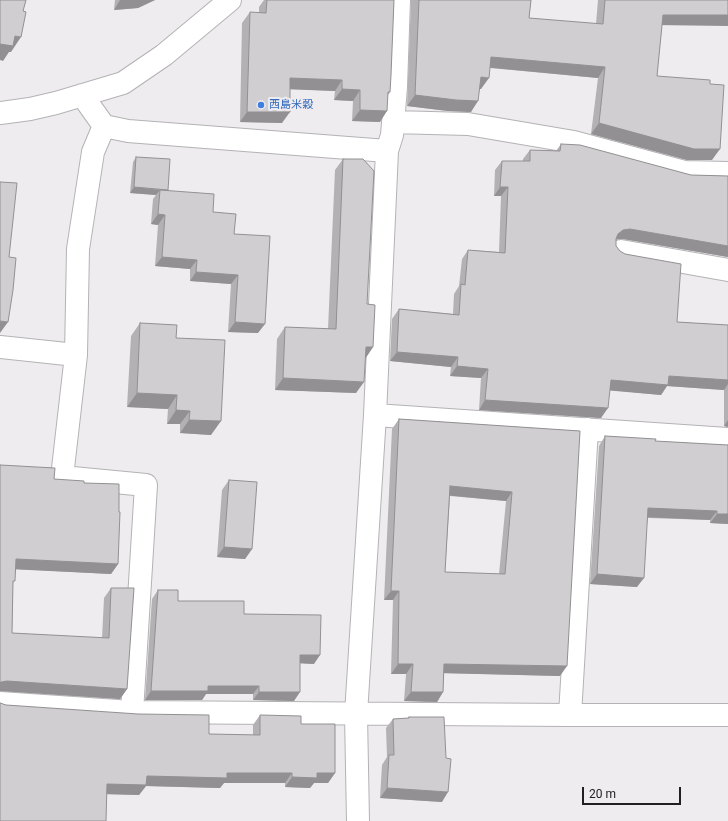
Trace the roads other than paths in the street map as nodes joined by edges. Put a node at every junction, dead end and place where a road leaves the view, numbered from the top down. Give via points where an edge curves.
1 (230, 0) edge
2 (399, 0) edge
3 (82, 95) junction
4 (0, 113) edge
5 (393, 122) junction
6 (104, 126) junction
7 (387, 151) junction
8 (728, 173) edge
9 (621, 251) edge
10 (728, 270) edge
11 (0, 347) edge
12 (76, 355) junction
13 (375, 415) junction
14 (587, 429) junction
15 (728, 439) edge
16 (0, 703) edge
17 (132, 712) junction
18 (356, 714) junction
19 (728, 715) edge
20 (570, 716) junction
21 (358, 821) edge

1 - 3 street via 164,55 123,83
2 - 5 street
3 - 4 street via 30,109
3 - 6 street
5 - 7 street
5 - 8 street via 468,124 574,142 685,172
6 - 7 street via 128,131
6 - 12 street via 93,152 78,249
7 - 13 street
9 - 10 street
11 - 12 street
12 - 17 street via 62,477 146,485
13 - 14 street
13 - 18 street
14 - 15 street
14 - 20 street
16 - 17 street
17 - 18 street
18 - 20 street
18 - 21 street
19 - 20 street

